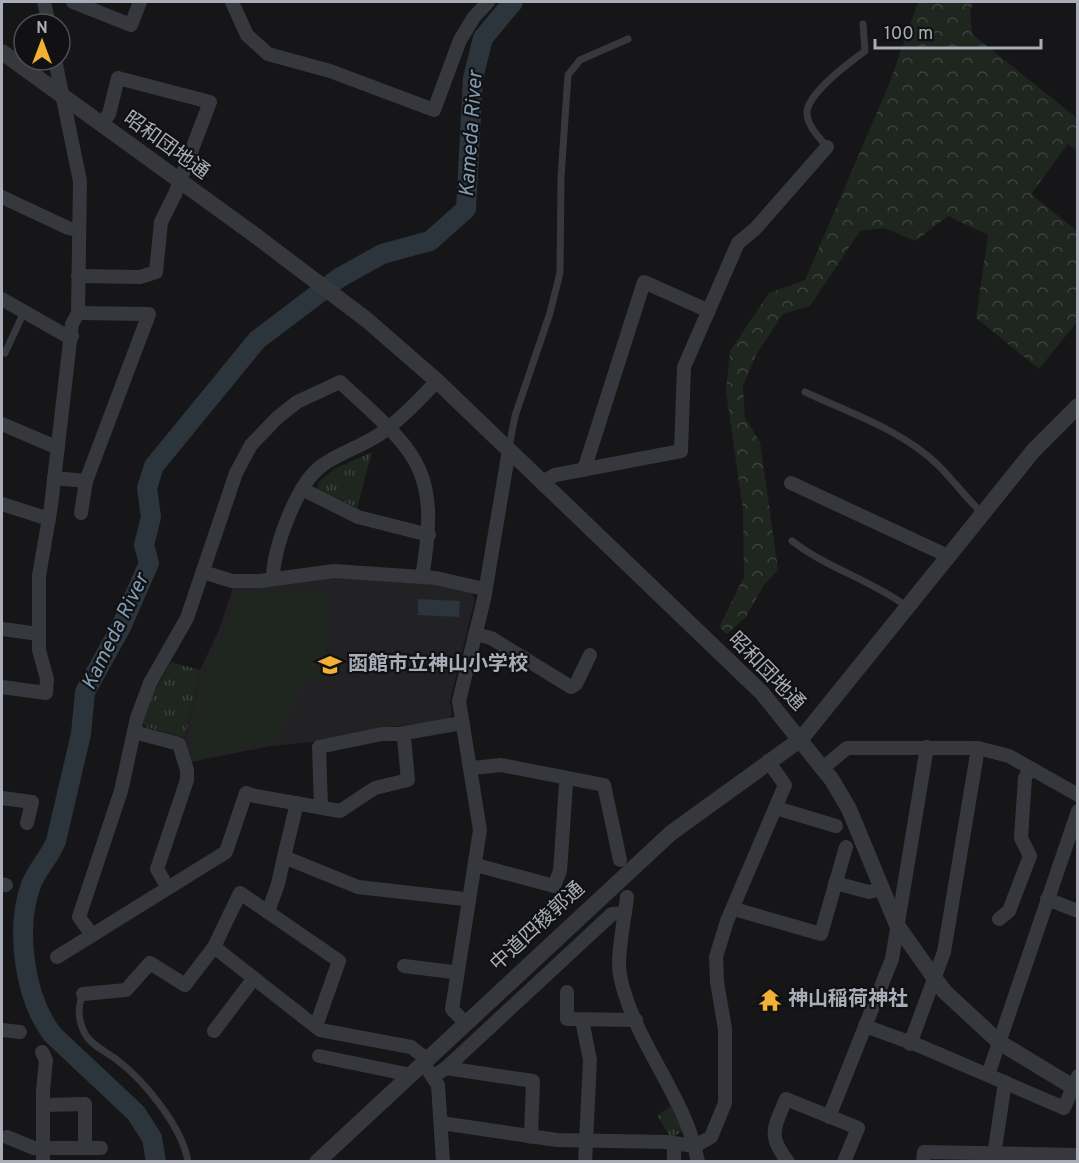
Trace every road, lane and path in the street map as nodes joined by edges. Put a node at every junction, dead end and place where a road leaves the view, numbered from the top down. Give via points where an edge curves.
1 (74, 2) edge
2 (140, 2) edge
3 (232, 2) edge
4 (489, 2) edge
5 (863, 24) dead end
6 (628, 39) dead end
7 (2, 52) edge
8 (57, 72) edge
9 (62, 96) junction
10 (102, 124) junction
11 (827, 147) joint
12 (179, 182) junction
13 (2, 197) edge
14 (78, 230) junction
15 (78, 276) junction
16 (2, 299) edge
17 (709, 311) junction
18 (24, 312) junction
19 (78, 313) junction
20 (72, 336) junction
21 (5, 353) dead end
22 (437, 381) junction
23 (805, 392) dead end
24 (1077, 406) edge
25 (2, 424) edge
26 (389, 427) junction
27 (58, 448) junction
28 (509, 450) junction
29 (584, 470) junction
30 (54, 478) junction
31 (86, 481) junction
32 (542, 482) junction
33 (791, 483) dead end
34 (302, 489) junction
35 (2, 504) edge
36 (81, 513) dead end
37 (982, 513) junction
38 (49, 519) junction
39 (429, 535) junction
40 (792, 541) dead end
41 (948, 556) junction
42 (203, 572) junction
43 (422, 577) junction
44 (273, 579) junction
45 (484, 589) junction
46 (908, 608) junction
47 (2, 629) edge
48 (39, 634) junction
49 (475, 634) junction
50 (590, 655) dead end
51 (2, 687) edge
52 (456, 724) dead end
53 (134, 732) junction
54 (399, 734) junction
55 (801, 739) junction
56 (927, 747) junction
57 (978, 748) junction
58 (768, 761) junction
59 (824, 767) junction
60 (472, 768) junction
61 (1030, 769) junction
62 (566, 784) dead end
63 (1077, 795) edge
64 (2, 798) edge
65 (297, 803) junction
66 (321, 808) junction
67 (776, 808) junction
68 (1077, 811) edge
69 (27, 823) dead end
70 (836, 826) dead end
71 (846, 847) dead end
72 (284, 857) junction
73 (620, 860) dead end
74 (476, 865) junction
75 (835, 883) junction
76 (168, 888) junction
77 (882, 889) junction
78 (627, 897) dead end
79 (464, 899) dead end
80 (1047, 899) junction
81 (734, 909) junction
82 (1077, 911) edge
83 (268, 912) junction
84 (625, 913) junction
85 (999, 919) dead end
86 (897, 925) junction
87 (92, 935) junction
88 (214, 947) junction
89 (57, 957) dead end
90 (404, 966) dead end
91 (453, 972) dead end
92 (255, 978) junction
93 (935, 979) junction
94 (567, 992) dead end
95 (83, 994) joint
96 (582, 1020) junction
97 (636, 1020) junction
98 (466, 1024) junction
99 (316, 1026) junction
100 (865, 1026) junction
101 (2, 1030) edge
102 (214, 1031) dead end
103 (20, 1032) dead end
104 (999, 1042) junction
105 (910, 1044) junction
106 (42, 1052) dead end
107 (319, 1056) dead end
108 (446, 1068) junction
109 (424, 1069) junction
110 (988, 1075) junction
111 (1005, 1082) junction
112 (1076, 1085) edge
113 (43, 1105) junction
114 (829, 1117) junction
115 (441, 1123) junction
116 (7, 1137) dead end
117 (531, 1137) junction
118 (586, 1140) junction
119 (674, 1145) junction
120 (695, 1146) junction
121 (85, 1148) junction
122 (101, 1148) dead end
123 (43, 1155) edge
124 (994, 1157) edge
125 (1072, 1157) edge
126 (324, 1160) edge
127 (188, 1161) edge
128 (443, 1161) edge
129 (585, 1161) edge
130 (674, 1161) edge
131 (698, 1161) edge
132 (788, 1161) edge
133 (844, 1161) edge
134 (923, 1161) edge

1 - 2 street via 131,24
3 - 4 street via 247,35 268,54 330,71 434,110 460,40
5 - 11 lane via 865,51 843,66 811,101 807,111 813,129
6 - 28 lane via 580,60 568,75 560,273 515,416
7 - 9 street, 昭和団地通
8 - 9 street
9 - 10 street, 昭和団地通
9 - 14 street via 80,181
10 - 12 street, 昭和団地通
10 - 12 street via 109,114 118,78 210,102
11 - 17 street via 738,243
12 - 15 street via 161,222 156,272 140,277
12 - 22 street, 昭和団地通 via 367,320
13 - 14 street
14 - 15 street
15 - 19 street
16 - 18 street
17 - 29 street via 684,367 681,452
17 - 29 street via 644,282
18 - 20 street
18 - 21 lane
19 - 20 street via 72,324
19 - 31 street via 149,314
20 - 27 street
22 - 26 street
22 - 28 street, 昭和団地通
23 - 37 lane via 913,445 938,465
24 - 37 street, 中道四稜郭通
25 - 27 street
26 - 34 street via 319,468
26 - 39 street via 411,453 425,481
26 - 42 street via 340,382 286,410 258,437 240,465
27 - 30 street
28 - 32 street, 昭和団地通
28 - 45 street
29 - 32 street via 555,475
30 - 31 street
30 - 38 street
31 - 36 street
32 - 55 street, 昭和団地通 via 762,693
33 - 41 street
34 - 39 street via 358,517
34 - 44 street via 274,562
35 - 38 street
37 - 41 street, 中道四稜郭通
38 - 48 street via 39,576
39 - 43 street
40 - 46 lane via 806,552 884,590
41 - 46 street, 中道四稜郭通
42 - 44 street via 232,581
42 - 53 street via 187,618 145,695
43 - 44 street via 334,571
43 - 45 street
45 - 49 street
46 - 55 street, 中道四稜郭通
47 - 48 street
48 - 51 street via 46,693
49 - 50 street via 491,638 571,687
49 - 60 street via 459,701
52 - 54 street
53 - 76 street via 179,744 187,770 157,869
53 - 87 street via 121,791 79,917
54 - 66 street via 319,747
54 - 66 street via 405,738 408,780 375,788 340,811
55 - 58 street, 中道四稜郭通
55 - 59 street, 昭和団地通
56 - 57 street
56 - 59 street via 847,748
56 - 86 street
57 - 61 street via 1009,756
57 - 93 street via 944,952
58 - 67 street via 785,785
58 - 98 street, 中道四稜郭通 via 671,833
59 - 77 street, 昭和団地通 via 849,809
60 - 73 street via 501,765 604,785
60 - 74 street via 480,830
61 - 63 street
61 - 85 street via 1025,778 1020,838 1030,856 1009,910
62 - 74 street via 560,871 554,886
64 - 69 street via 32,802
65 - 66 street
65 - 72 street
65 - 76 street via 246,793 226,852
67 - 70 street
67 - 81 street
68 - 80 street
71 - 75 street
72 - 79 street via 358,887
72 - 83 street
74 - 98 street via 452,1009
75 - 77 street via 869,892
75 - 81 street via 821,934
76 - 87 street
77 - 86 street, 昭和団地通
78 - 84 street
80 - 82 street
80 - 104 street
81 - 120 street via 716,957 724,1029 724,1103 711,1137
83 - 88 street via 240,892
83 - 99 street via 339,961
84 - 97 street via 619,973
84 - 108 street via 612,914
86 - 93 street, 昭和団地通
86 - 100 street via 887,975
87 - 89 street
88 - 92 street
88 - 95 street via 185,985 150,963 126,990
90 - 91 street
92 - 99 street
92 - 102 street
93 - 104 street, 昭和団地通
93 - 105 street
94 - 96 street via 567,1019
95 - 127 lane via 78,1013 85,1033 152,1093
96 - 97 street
96 - 118 street via 590,1060
97 - 120 street
98 - 109 street, 中道四稜郭通
99 - 109 street via 320,1030 411,1047
100 - 105 street
100 - 114 street
101 - 103 street
104 - 110 street
104 - 112 street, 昭和団地通
105 - 110 street
106 - 113 street via 46,1060
107 - 109 street
108 - 109 street
108 - 117 street via 533,1081
109 - 115 street via 438,1085
109 - 126 street, 中道四稜郭通
110 - 111 street
111 - 112 street via 1064,1108
111 - 124 street
113 - 121 street via 85,1104
113 - 123 street
114 - 132 street via 786,1099 773,1131 774,1144
114 - 133 street via 858,1128
115 - 117 street
115 - 128 street
116 - 123 street
117 - 118 street
118 - 119 street
118 - 129 street
119 - 120 street
119 - 130 street
120 - 131 street
121 - 122 street
121 - 123 street
124 - 125 street
124 - 134 street via 924,1152

